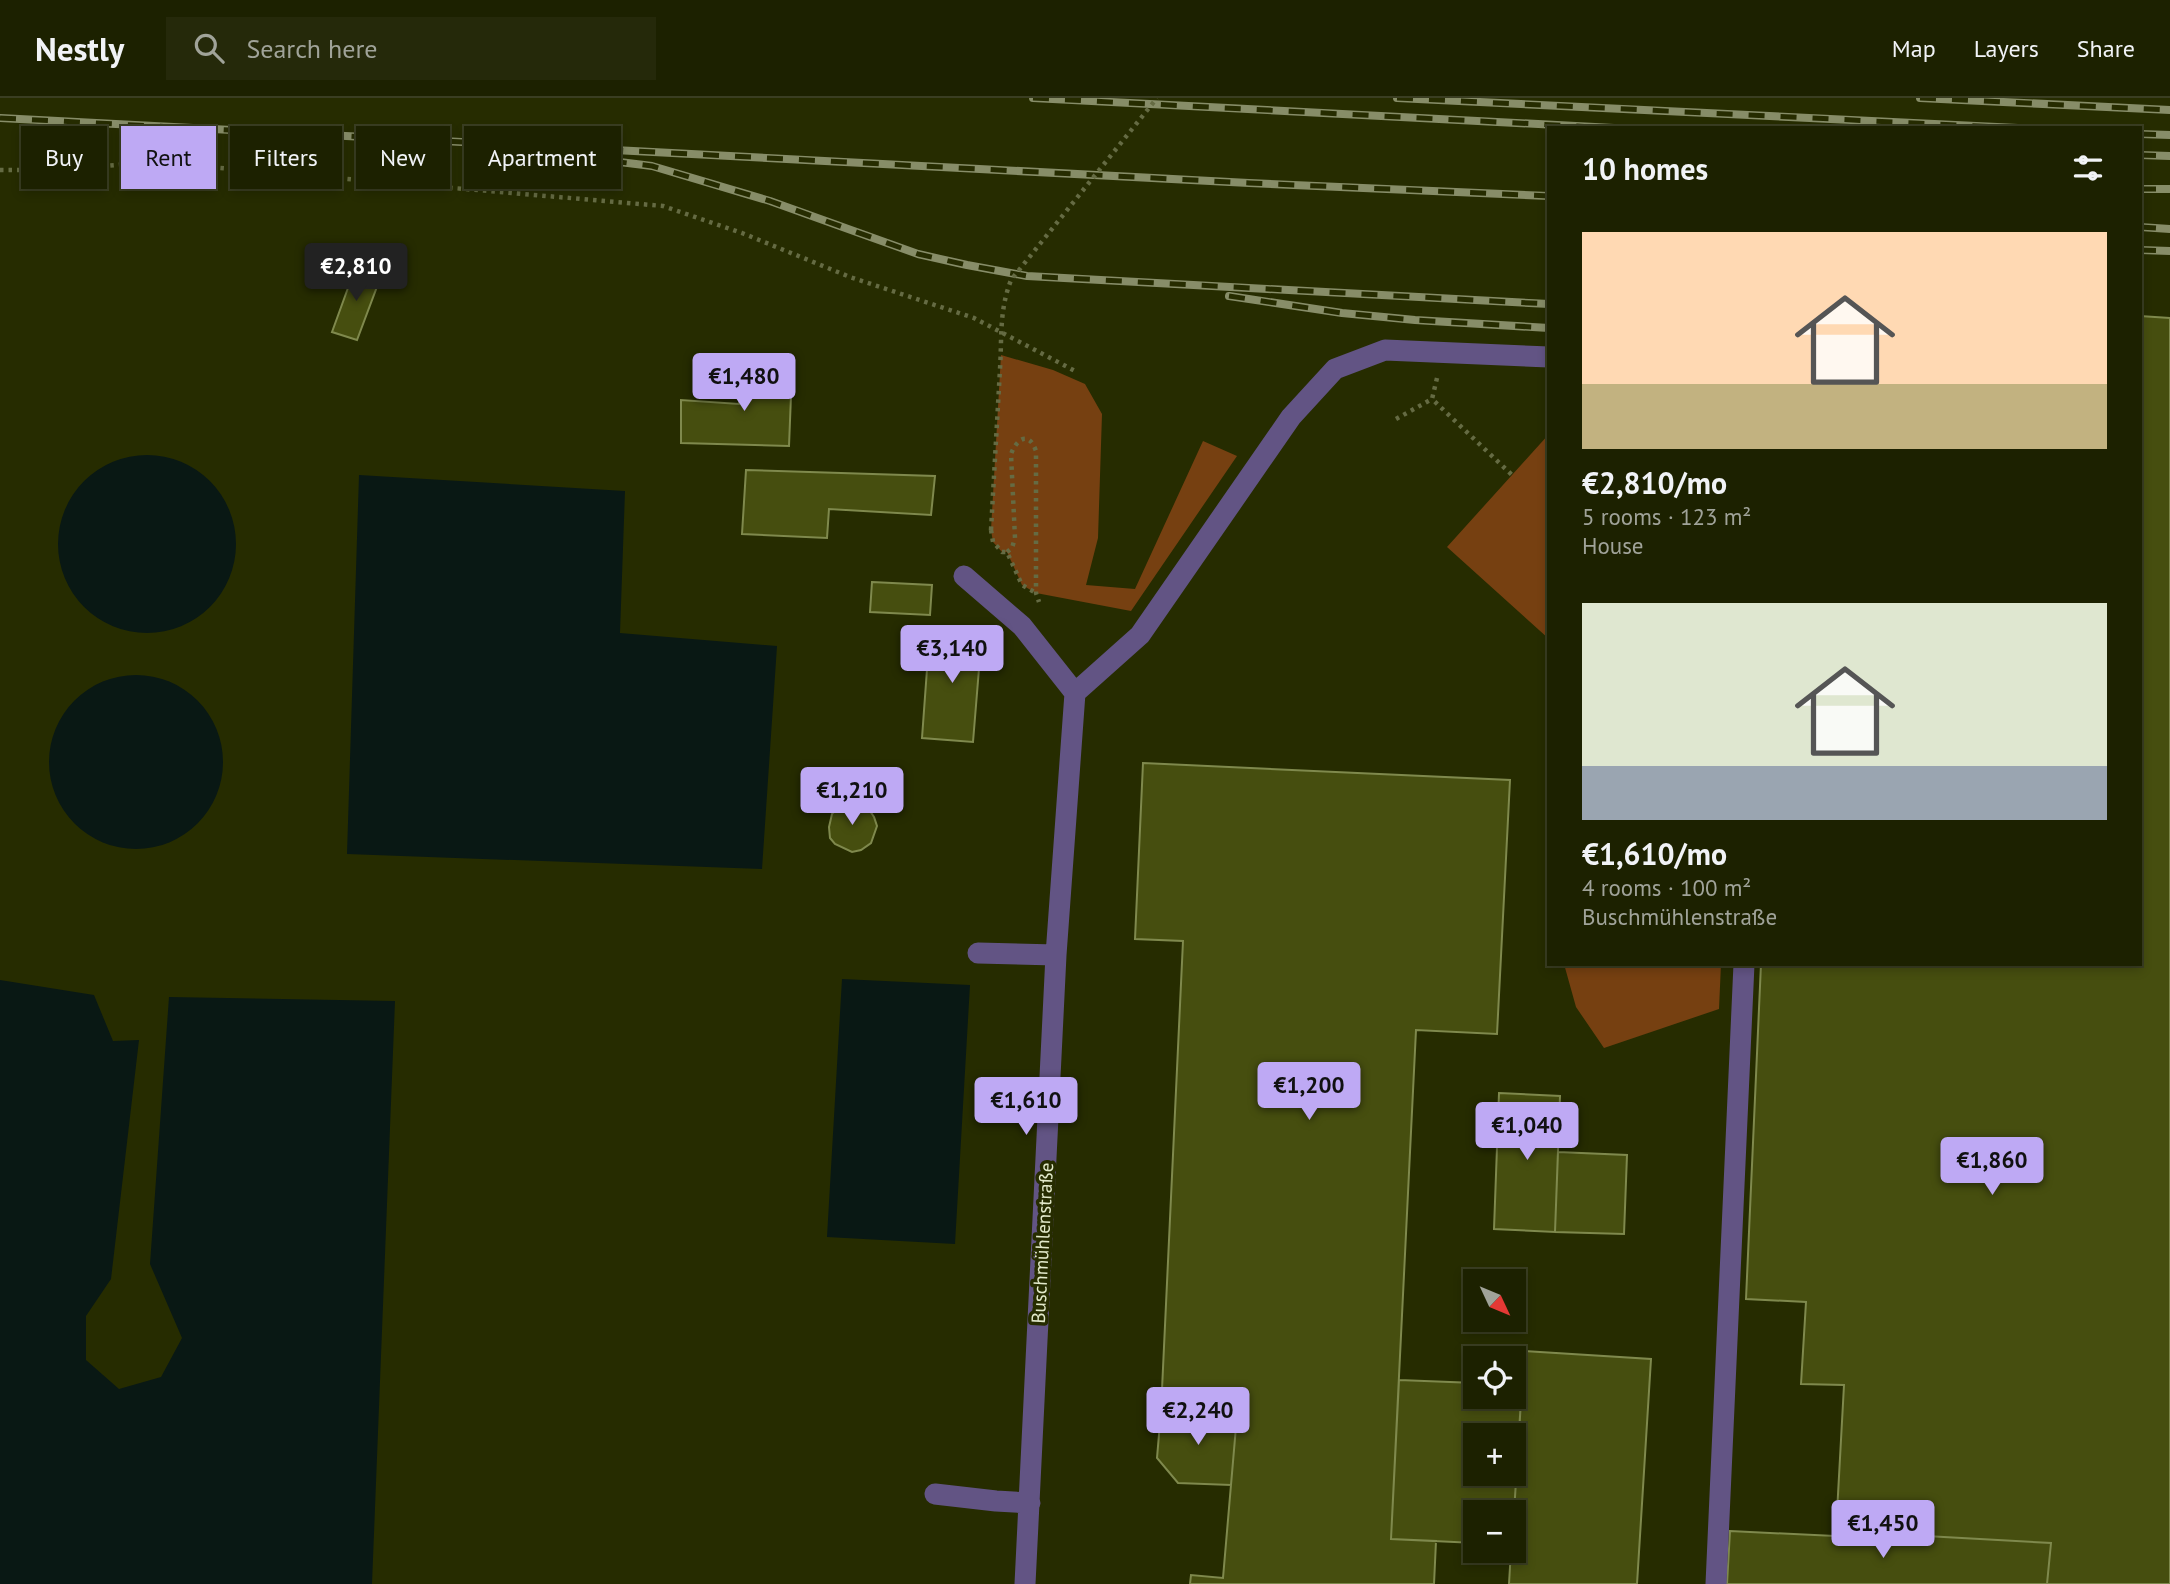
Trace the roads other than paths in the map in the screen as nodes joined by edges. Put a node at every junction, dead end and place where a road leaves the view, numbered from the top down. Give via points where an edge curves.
1 (1547, 357) edge
2 (964, 576) dead end
3 (1074, 693) junction
4 (978, 953) dead end
5 (1056, 955) junction
6 (1745, 966) edge
7 (935, 1494) dead end
8 (1030, 1503) junction
9 (1025, 1584) edge
10 (1716, 1584) edge

1 - 3 street via 1385,350 1335,369 1291,417 1140,635
2 - 3 street via 1022,626
3 - 5 street, Buschmühlenstraße
4 - 5 street
5 - 8 street, Buschmühlenstraße
6 - 10 street
7 - 8 street
8 - 9 street, Buschmühlenstraße

